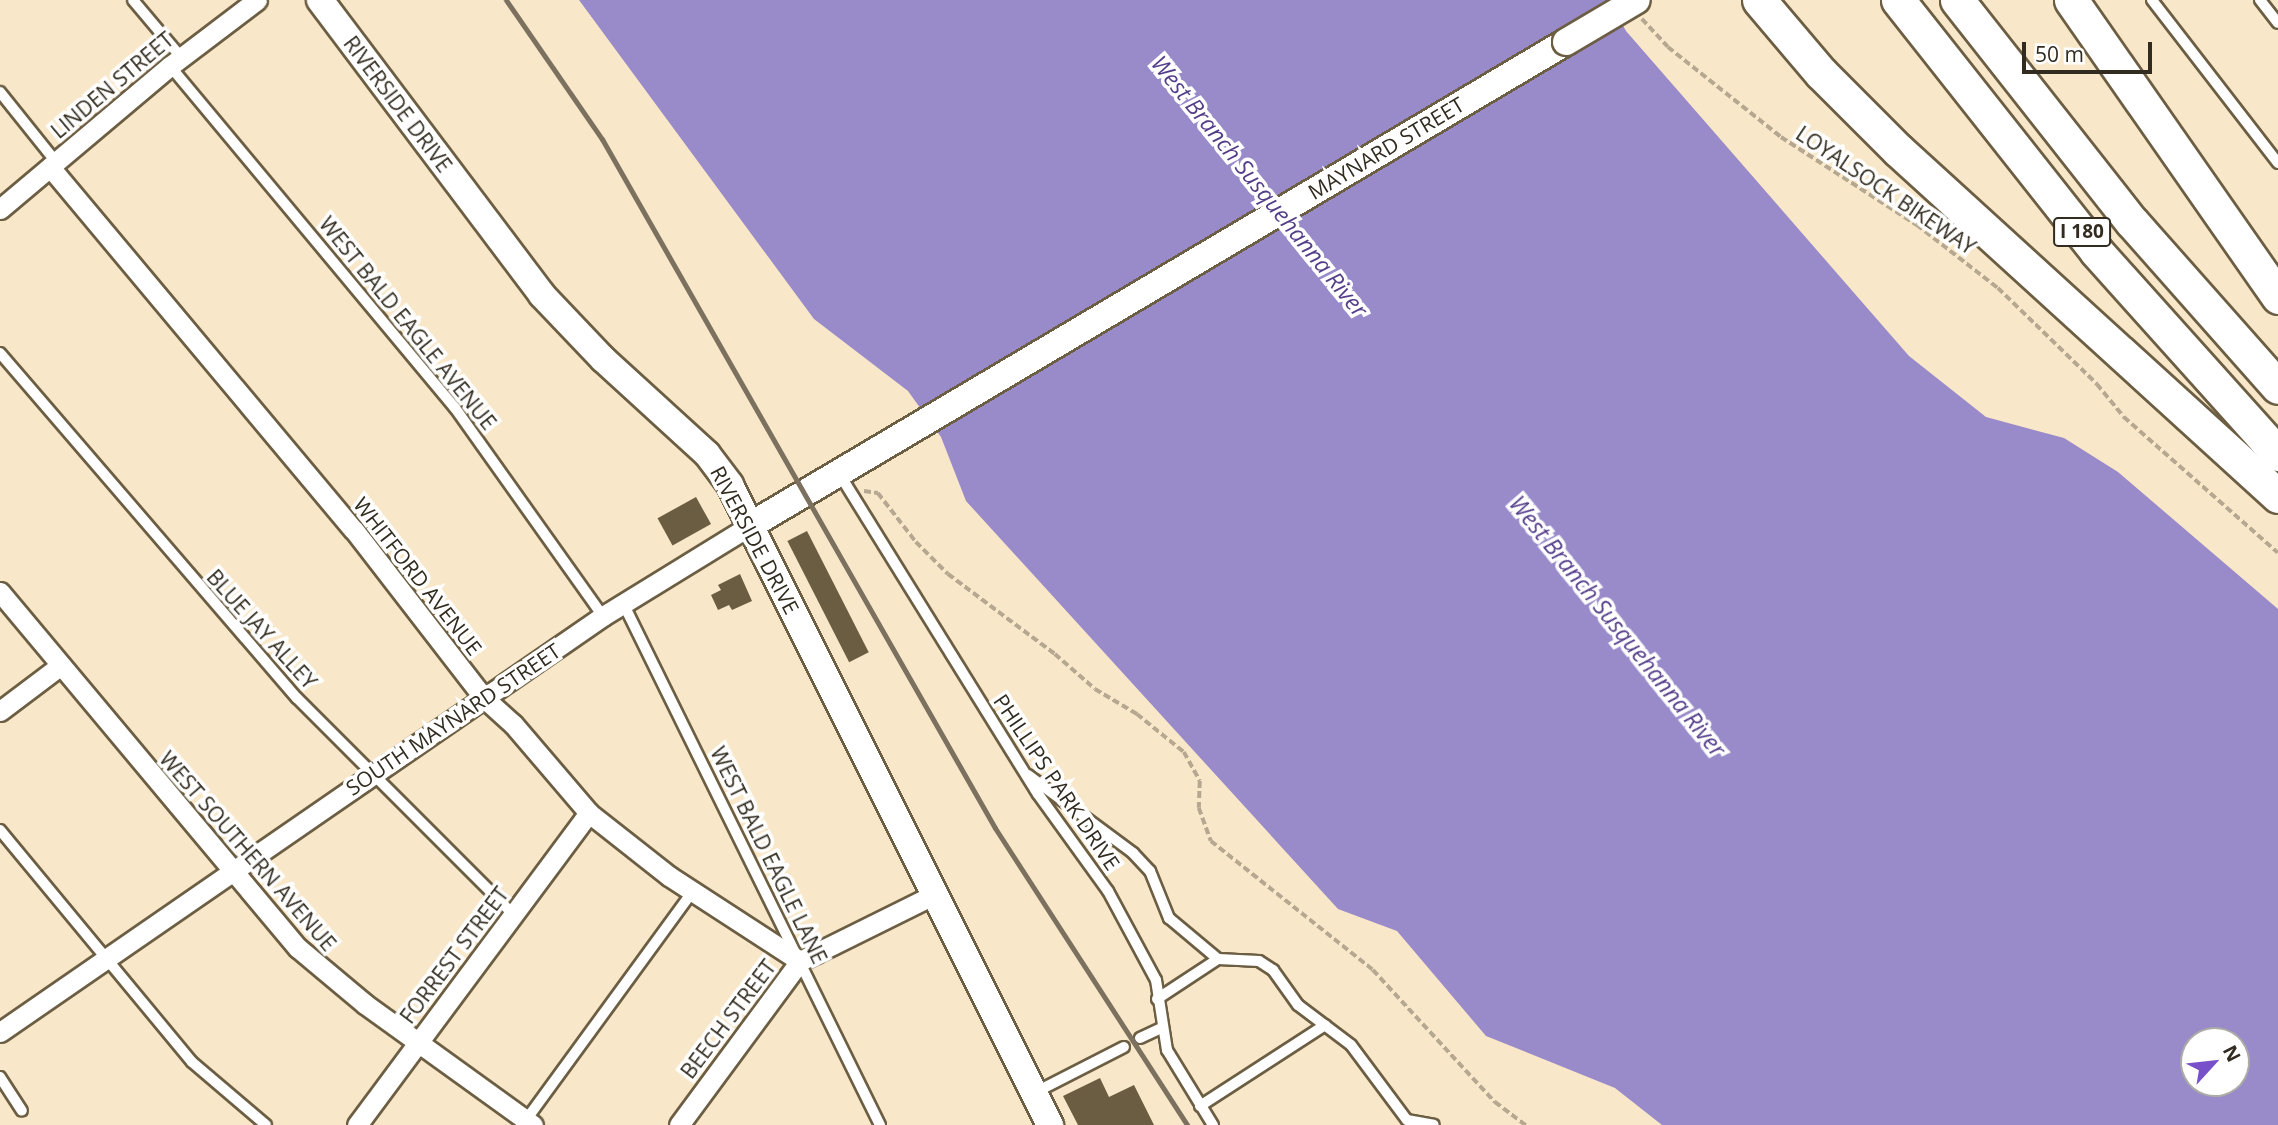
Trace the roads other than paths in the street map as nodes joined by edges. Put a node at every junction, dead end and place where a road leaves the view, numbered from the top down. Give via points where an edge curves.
1 (133, 0) edge
2 (257, 0) edge
3 (320, 0) edge
4 (1759, 0) edge
5 (1898, 0) edge
6 (1957, 0) edge
7 (2071, 0) edge
8 (2152, 0) edge
9 (2260, 0) edge
10 (1636, 5) edge
11 (2278, 23) edge
12 (175, 61) junction
13 (0, 92) edge
14 (2278, 163) edge
15 (53, 164) junction
16 (0, 209) edge
17 (2278, 297) edge
18 (0, 353) edge
19 (2278, 387) edge
20 (918, 425) joint
21 (2278, 454) edge
22 (839, 473) junction
23 (2278, 496) edge
24 (751, 525) junction
25 (0, 592) edge
26 (623, 603) junction
27 (603, 616) junction
28 (61, 665) junction
29 (484, 698) junction
30 (0, 711) edge
31 (371, 773) junction
32 (1024, 773) junction
33 (589, 813) junction
34 (0, 830) edge
35 (236, 872) junction
36 (692, 892) junction
37 (934, 894) junction
38 (513, 914) junction
39 (105, 959) junction
40 (1218, 960) junction
41 (800, 961) junction
42 (1157, 999) junction
43 (1325, 1026) junction
44 (1161, 1028) junction
45 (0, 1032) edge
46 (1140, 1038) dead end
47 (417, 1042) junction
48 (1124, 1047) dead end
49 (0, 1077) edge
50 (1034, 1093) junction
51 (1200, 1106) junction
52 (22, 1111) dead end
53 (877, 1120) edge
54 (1406, 1122) edge
55 (529, 1123) edge
56 (266, 1125) edge
57 (357, 1125) edge
58 (679, 1125) edge
59 (867, 1125) edge
60 (1049, 1125) edge
61 (1213, 1125) edge
62 (1434, 1125) edge

1 - 12 lane, WEST BALD EAGLE AVENUE
2 - 12 street, LINDEN STREET
3 - 24 main road, RIVERSIDE DRIVE via 542,295 603,359 707,454
4 - 23 highway via 1821,73 1898,150
5 - 21 highway, I 180 via 2105,261
6 - 19 highway, I 180 via 2132,222
7 - 17 highway
8 - 14 lane
9 - 11 lane
10 - 20 main road, MAYNARD STREET, bridge
12 - 15 street, LINDEN STREET
12 - 27 lane, WEST BALD EAGLE AVENUE via 455,408
13 - 15 lane
15 - 16 street, LINDEN STREET
15 - 29 street, WHITFORD AVENUE via 354,530
18 - 31 lane, BLUE JAY ALLEY via 234,628
20 - 22 main road, SOUTH MAYNARD STREET
22 - 24 main road, SOUTH MAYNARD STREET
22 - 32 lane, PHILLIPS PARK DRIVE
24 - 26 street, SOUTH MAYNARD STREET
24 - 37 main road, RIVERSIDE DRIVE
25 - 28 street, WEST SOUTHERN AVENUE
26 - 27 street, SOUTH MAYNARD STREET
26 - 41 lane, WEST BALD EAGLE LANE
27 - 29 street, SOUTH MAYNARD STREET
28 - 30 street
28 - 35 street, WEST SOUTHERN AVENUE
29 - 31 street, SOUTH MAYNARD STREET
29 - 33 street, WHITFORD AVENUE via 513,724
31 - 35 street, SOUTH MAYNARD STREET
31 - 38 lane, BLUE JAY ALLEY
32 - 40 lane via 1133,853 1150,871 1169,918
32 - 42 lane, PHILLIPS PARK DRIVE via 1108,891 1149,963
33 - 36 street, WHITFORD AVENUE
33 - 38 street, FORREST STREET
34 - 39 lane
35 - 39 street, SOUTH MAYNARD STREET
35 - 47 street, WEST SOUTHERN AVENUE via 313,964
36 - 41 street, WHITFORD AVENUE
36 - 55 lane
37 - 41 street, BEECH STREET
37 - 50 main road, RIVERSIDE DRIVE
38 - 47 street, FORREST STREET
39 - 45 street, SOUTH MAYNARD STREET
39 - 56 lane via 210,1081
40 - 42 lane
40 - 43 lane via 1259,961 1273,970 1298,1005
41 - 53 lane, WEST BALD EAGLE LANE
41 - 58 street, BEECH STREET
42 - 44 lane, PHILLIPS PARK DRIVE
43 - 51 lane
43 - 54 lane via 1351,1045
44 - 46 lane
44 - 51 lane, PHILLIPS PARK DRIVE via 1167,1050
47 - 55 street, WEST SOUTHERN AVENUE
47 - 57 street, FORREST STREET
48 - 50 lane
49 - 52 lane
50 - 60 main road, RIVERSIDE DRIVE
51 - 61 lane, PHILLIPS PARK DRIVE
53 - 59 lane
54 - 62 lane

